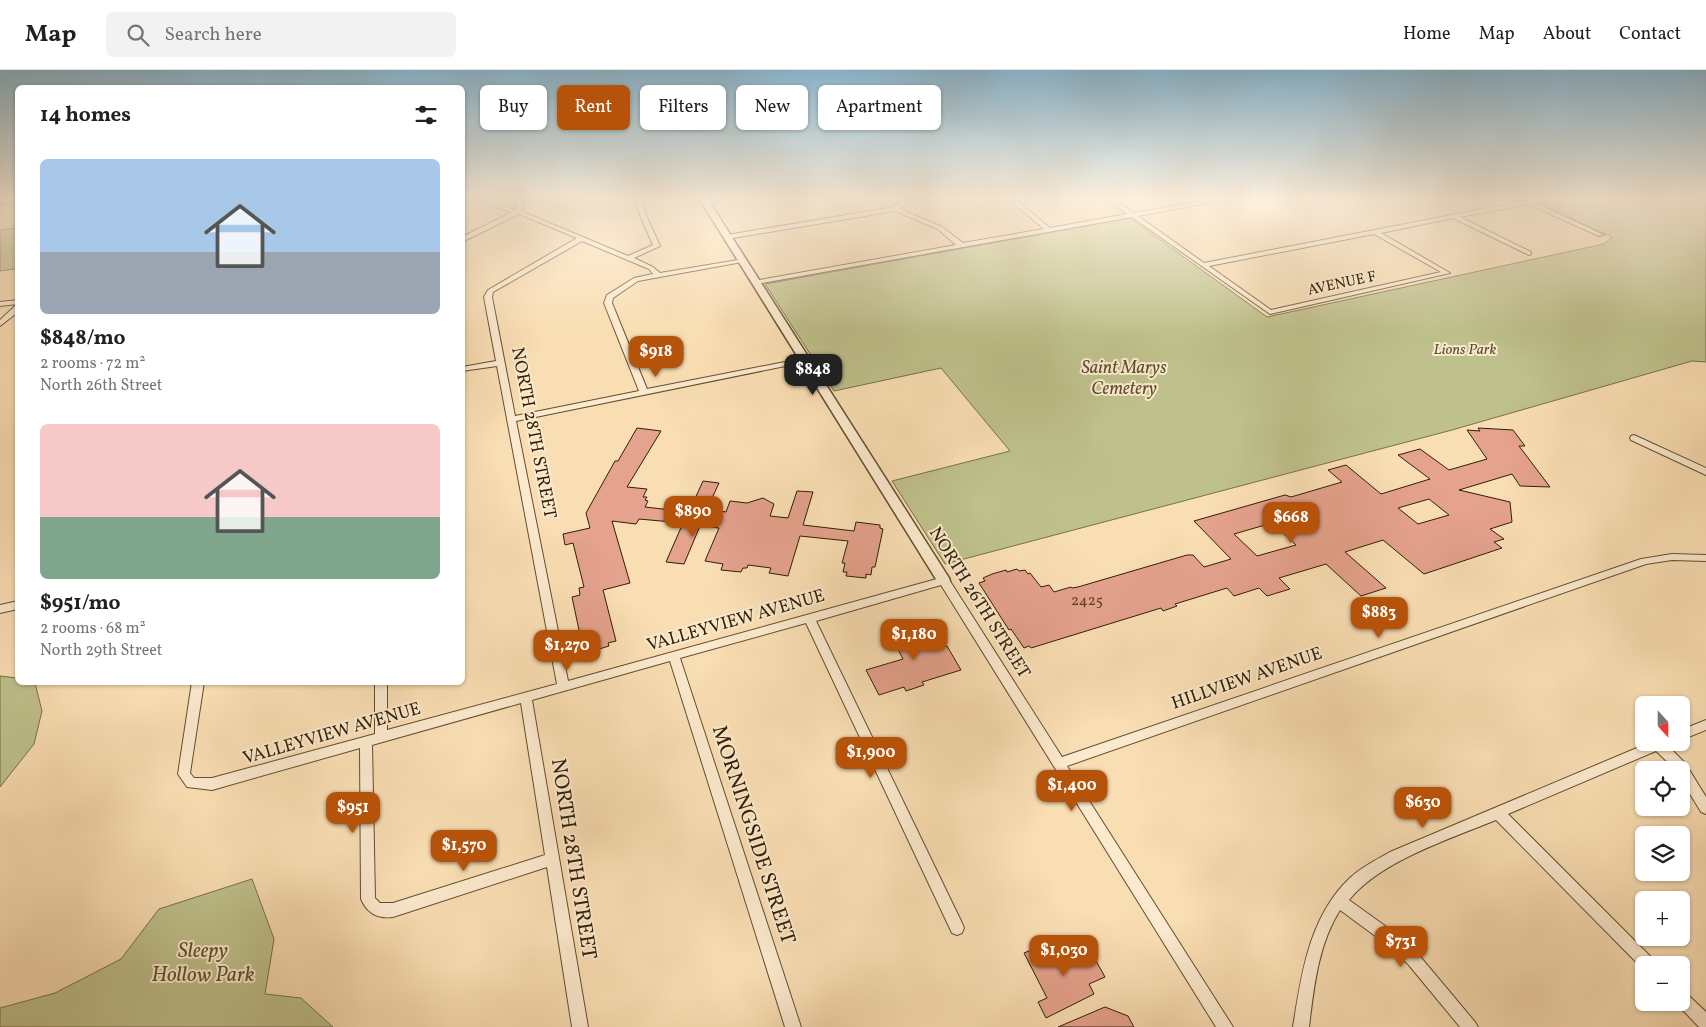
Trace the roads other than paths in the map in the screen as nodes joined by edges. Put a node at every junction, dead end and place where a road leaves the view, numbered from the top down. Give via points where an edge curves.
1 (574, 243) edge
2 (593, 243) edge
3 (655, 243) edge
4 (731, 243) edge
5 (958, 243) edge
6 (980, 243) edge
7 (1171, 243) edge
8 (1319, 243) edge
9 (1393, 243) edge
10 (1508, 243) edge
11 (962, 246) junction
12 (1529, 253) dead end
13 (629, 258) junction
14 (742, 260) junction
15 (1202, 265) junction
16 (657, 274) junction
17 (756, 282) junction
18 (15, 302) edge
19 (0, 304) edge
20 (15, 311) edge
21 (0, 324) edge
22 (805, 360) junction
23 (500, 363) junction
24 (465, 369) edge
25 (644, 392) junction
26 (511, 419) junction
27 (1634, 438) dead end
28 (1706, 472) edge
29 (1706, 558) edge
30 (944, 581) junction
31 (15, 606) edge
32 (0, 609) edge
33 (809, 618) junction
34 (674, 656) junction
35 (198, 685) edge
36 (381, 685) edge
37 (563, 687) junction
38 (526, 697) junction
39 (1706, 725) edge
40 (1690, 731) edge
41 (382, 738) junction
42 (366, 742) junction
43 (1644, 751) edge
44 (1667, 751) edge
45 (1058, 764) junction
46 (1706, 808) edge
47 (1498, 813) junction
48 (552, 859) junction
49 (1339, 901) junction
50 (957, 928) dead end
51 (1640, 956) edge
52 (1690, 1007) edge
53 (1706, 1023) edge
54 (580, 1027) edge
55 (793, 1027) edge
56 (1225, 1027) edge
57 (1301, 1027) edge
58 (1470, 1027) edge

1 - 23 street, NORTH 28TH STREET via 488,294
2 - 13 street
3 - 13 street via 657,246
4 - 14 street, NORTH 26TH STREET
5 - 11 street
6 - 11 street
7 - 15 street
8 - 15 street
9 - 15 street, AVENUE F via 1447,274 1270,312
10 - 12 street
11 - 17 street
13 - 16 street via 652,268
14 - 16 street
14 - 17 street, NORTH 26TH STREET
16 - 25 street via 631,281 610,297 608,303
17 - 22 street, NORTH 26TH STREET
18 - 19 street
20 - 21 street
22 - 25 street
22 - 30 street, NORTH 26TH STREET
23 - 24 street
23 - 26 street, NORTH 28TH STREET
25 - 26 street
26 - 37 street, NORTH 28TH STREET
27 - 28 street
29 - 45 street, HILLVIEW AVENUE via 1672,557 1645,561
30 - 33 street, VALLEYVIEW AVENUE
30 - 45 street, NORTH 26TH STREET
31 - 32 street
33 - 34 street, VALLEYVIEW AVENUE
33 - 50 street
34 - 37 street, VALLEYVIEW AVENUE
34 - 55 street, MORNINGSIDE STREET
35 - 42 street, VALLEYVIEW AVENUE via 184,766 184,774 191,783 224,782
36 - 41 street
37 - 38 street, VALLEYVIEW AVENUE
38 - 41 street, VALLEYVIEW AVENUE
38 - 48 street, NORTH 28TH STREET
39 - 40 street
41 - 42 street, VALLEYVIEW AVENUE
42 - 48 street via 368,898 377,910 393,910
43 - 47 street
44 - 46 street
45 - 56 street, NORTH 26TH STREET
47 - 49 street via 1383,862 1358,879
47 - 51 street
48 - 54 street, NORTH 28TH STREET
49 - 57 street via 1324,924 1313,954
49 - 58 street via 1413,959
52 - 53 street

